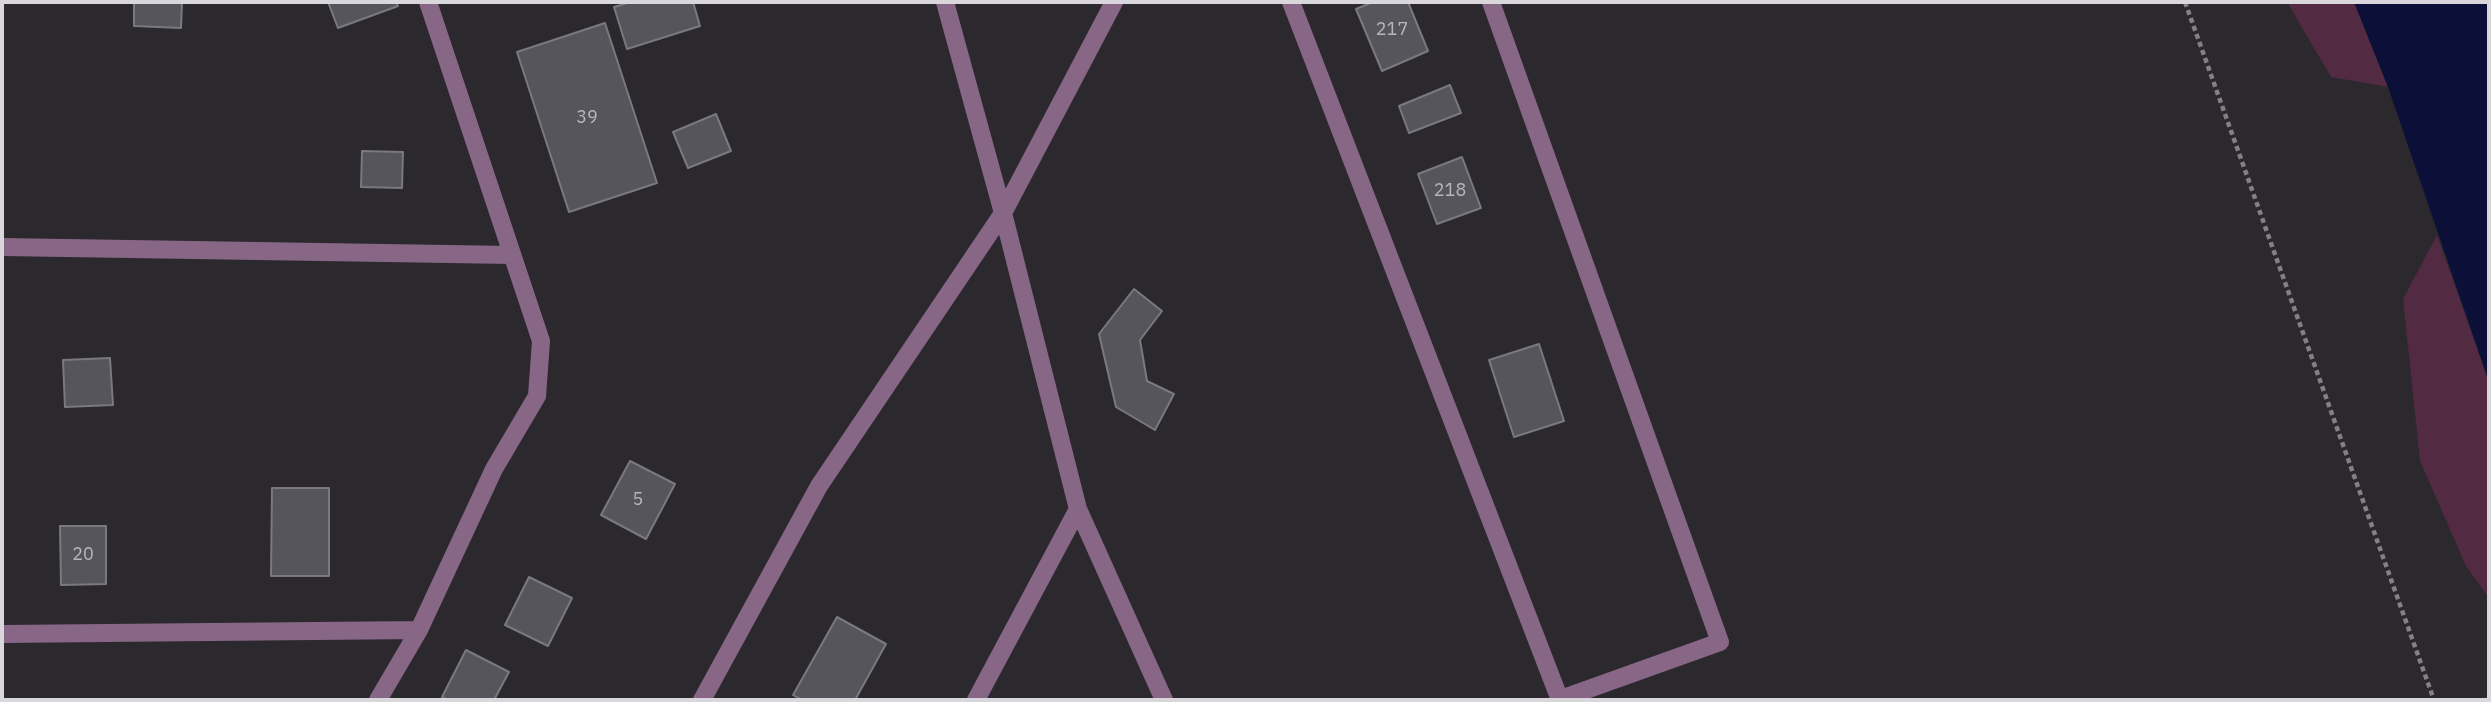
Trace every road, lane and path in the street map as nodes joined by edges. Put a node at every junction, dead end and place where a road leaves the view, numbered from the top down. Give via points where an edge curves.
1 (428, 2) edge
2 (944, 2) edge
3 (1114, 2) edge
4 (1291, 2) edge
5 (1491, 2) edge
6 (2185, 2) edge
7 (1003, 212) junction
8 (2, 247) edge
9 (512, 255) junction
10 (1078, 509) junction
11 (419, 630) junction
12 (2, 634) edge
13 (378, 700) edge
14 (702, 700) edge
15 (976, 700) edge
16 (1164, 700) edge
17 (1559, 700) edge
18 (2434, 700) edge

1 - 9 street
2 - 7 street
3 - 7 street
4 - 17 street
5 - 17 street via 1720,642
6 - 18 path
7 - 10 street
7 - 14 street via 819,486
8 - 9 street
9 - 11 street via 541,341 537,396 494,468
10 - 15 street
10 - 16 street
11 - 12 street
11 - 13 street

